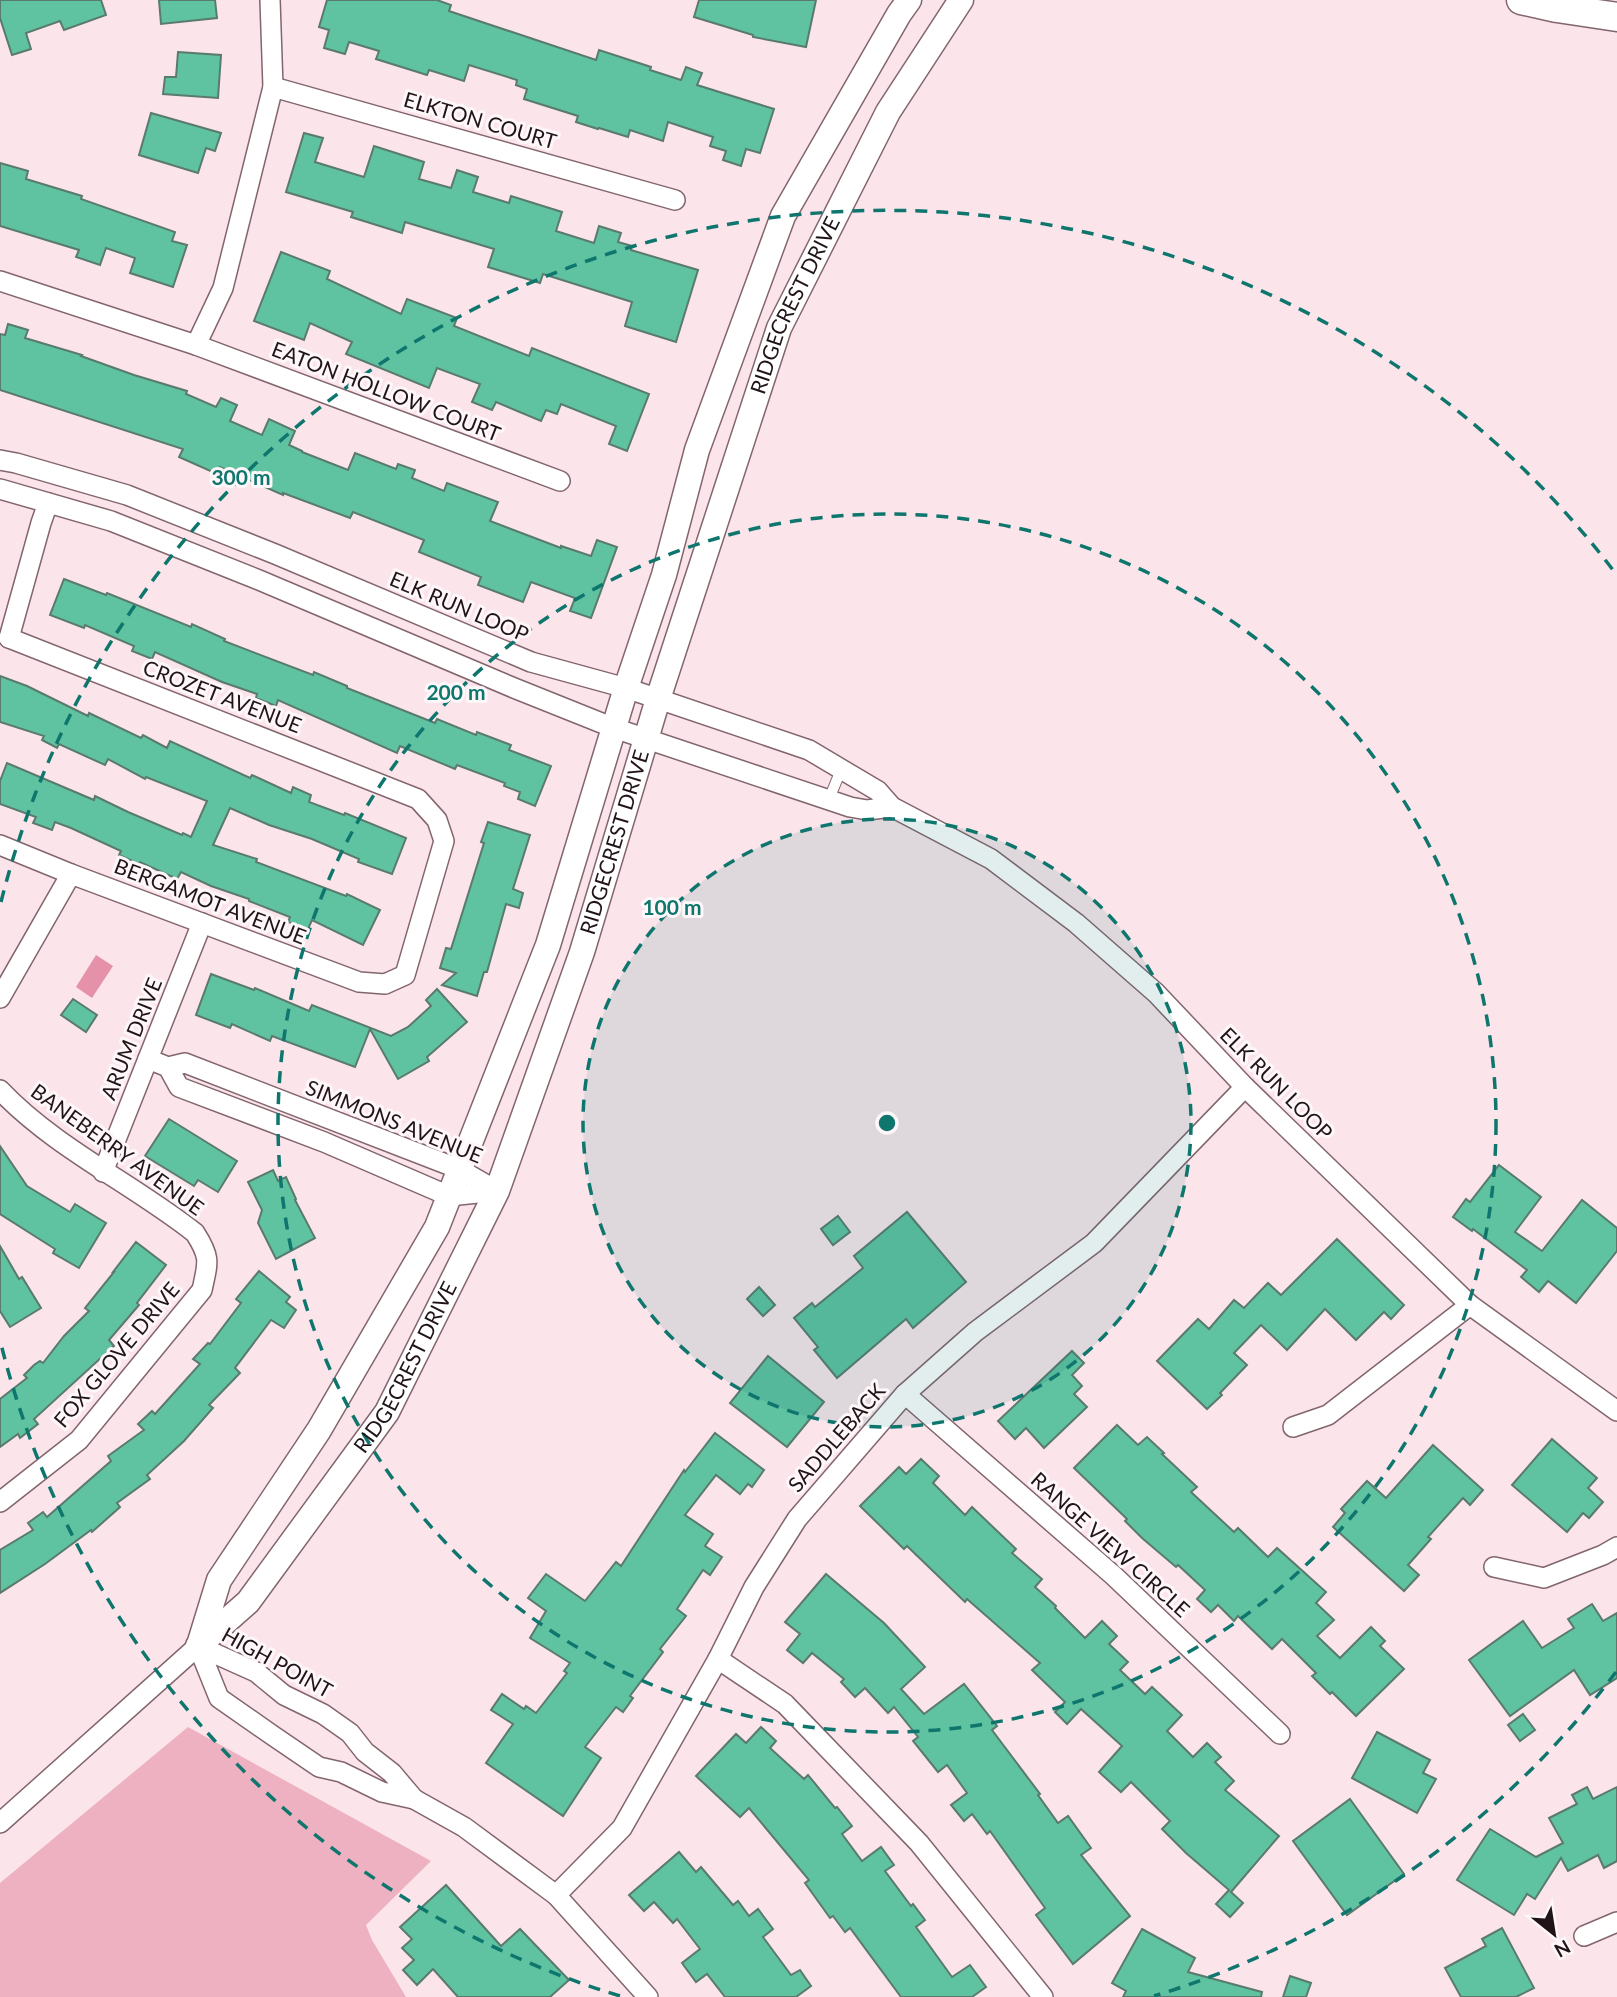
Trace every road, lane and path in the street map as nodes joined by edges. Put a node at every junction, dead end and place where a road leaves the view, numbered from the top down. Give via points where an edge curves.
1 (270, 0) edge
2 (909, 0) edge
3 (961, 0) edge
4 (1521, 0) edge
5 (1617, 17) edge
6 (273, 87) junction
7 (675, 200) dead end
8 (0, 281) edge
9 (196, 345) junction
10 (0, 460) edge
11 (560, 481) dead end
12 (0, 489) edge
13 (48, 503) junction
14 (4, 640) edge
15 (626, 688) junction
16 (658, 699) junction
17 (614, 728) junction
18 (646, 739) junction
19 (841, 770) junction
20 (829, 799) junction
21 (892, 807) junction
22 (0, 845) edge
23 (71, 874) junction
24 (202, 923) junction
25 (405, 975) joint
26 (0, 998) edge
27 (148, 1059) junction
28 (168, 1067) junction
29 (1245, 1087) junction
30 (0, 1090) edge
31 (460, 1169) junction
32 (103, 1172) junction
33 (497, 1191) junction
34 (449, 1196) junction
35 (205, 1248) joint
36 (1470, 1305) junction
37 (905, 1394) junction
38 (1617, 1411) edge
39 (1293, 1426) dead end
40 (0, 1502) edge
41 (1617, 1547) edge
42 (1494, 1567) dead end
43 (198, 1646) junction
44 (718, 1659) junction
45 (1280, 1734) dead end
46 (358, 1742) junction
47 (341, 1772) junction
48 (414, 1799) junction
49 (0, 1823) edge
50 (556, 1895) junction
51 (1617, 1922) edge
52 (1584, 1936) dead end
53 (648, 1997) edge
54 (1043, 1997) edge

1 - 6 street
2 - 15 street, RIDGECREST DRIVE via 783,216 696,450 664,575
3 - 16 street, RIDGECREST DRIVE via 888,112 779,328
4 - 5 main road
6 - 7 street, ELKTON COURT
6 - 9 street via 223,288
8 - 9 street, EATON HOLLOW COURT
9 - 11 street, EATON HOLLOW COURT
10 - 15 street, ELK RUN LOOP via 127,495 531,662
12 - 13 street, ELK RUN LOOP
13 - 14 street
13 - 17 street, ELK RUN LOOP via 111,521 272,585
14 - 25 street, CROZET AVENUE via 418,799 437,820 444,841
15 - 16 street, ELK RUN LOOP
15 - 17 street, RIDGECREST DRIVE
16 - 18 street, RIDGECREST DRIVE
16 - 19 street, ELK RUN LOOP via 809,750
17 - 18 street, ELK RUN LOOP
17 - 31 street, RIDGECREST DRIVE via 548,946
18 - 20 street, ELK RUN LOOP
18 - 33 street, RIDGECREST DRIVE via 582,952
19 - 20 lane
19 - 21 street, ELK RUN LOOP via 878,791
20 - 21 street, ELK RUN LOOP via 867,810
21 - 29 street, ELK RUN LOOP via 991,859 1076,923 1156,993
22 - 23 street, BERGAMOT AVENUE
23 - 24 street, BERGAMOT AVENUE
23 - 26 street
24 - 25 street, BERGAMOT AVENUE via 359,982 385,984
24 - 27 street, ARUM DRIVE
27 - 28 street, SIMMONS AVENUE
27 - 32 street, ARUM DRIVE
28 - 31 street, SIMMONS AVENUE via 185,1063
28 - 34 street, SIMMONS AVENUE via 179,1087
29 - 36 street, ELK RUN LOOP
29 - 37 street, SADDLEBACK via 1094,1242 975,1332
30 - 32 street, BANEBERRY AVENUE
31 - 33 street, SIMMONS AVENUE
31 - 34 street, RIDGECREST DRIVE
32 - 35 street, BANEBERRY AVENUE via 186,1226
33 - 34 street, SIMMONS AVENUE
33 - 43 street, RIDGECREST DRIVE via 387,1412 248,1602
34 - 43 street, RIDGECREST DRIVE via 437,1227 319,1430 219,1580
35 - 40 street, FOX GLOVE DRIVE via 208,1261 202,1290 79,1440
36 - 38 street, ELK RUN LOOP
36 - 39 street via 1328,1415
37 - 44 street, SADDLEBACK via 797,1519 754,1587
37 - 45 street, RANGE VIEW CIRCLE via 1114,1576
41 - 42 street via 1544,1578
43 - 46 street, HIGH POINT via 256,1672 284,1695 350,1732
43 - 47 street, HIGH POINT via 219,1698 319,1767
43 - 49 street, RIDGECREST DRIVE
44 - 50 street, SADDLEBACK via 622,1828
44 - 54 street via 785,1704 862,1783 919,1843
46 - 47 street via 360,1751
46 - 48 street, HIGH POINT
47 - 48 street, HIGH POINT via 382,1792
48 - 50 street, HIGH POINT via 464,1827
50 - 53 street, HIGH POINT
51 - 52 street

